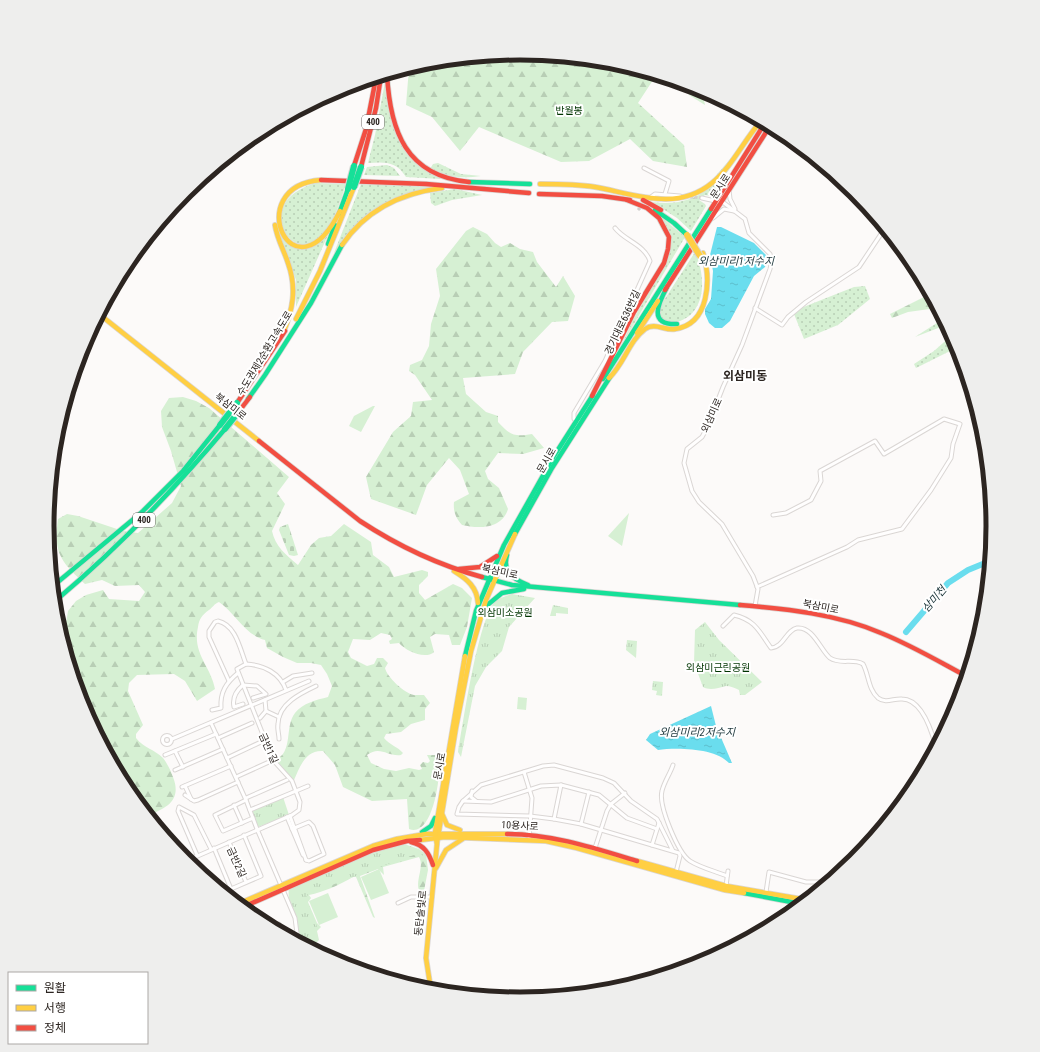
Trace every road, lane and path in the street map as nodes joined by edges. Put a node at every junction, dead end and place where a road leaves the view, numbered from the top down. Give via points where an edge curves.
1 (387, 80) edge
2 (381, 82) edge
3 (375, 83) edge
4 (757, 125) edge
5 (763, 128) edge
6 (767, 131) edge
7 (358, 166) junction
8 (644, 168) dead end
9 (461, 184) junction
10 (530, 184) dead end
11 (540, 184) dead end
12 (729, 190) junction
13 (620, 192) junction
14 (529, 193) dead end
15 (539, 194) dead end
16 (665, 194) junction
17 (682, 196) dead end
18 (651, 197) dead end
19 (702, 198) tunnel mouth
20 (627, 200) junction
21 (719, 202) junction
22 (340, 211) junction
23 (736, 211) junction
24 (709, 222) junction
25 (615, 228) dead end
26 (882, 233) edge
27 (688, 234) junction
28 (701, 254) junction
29 (667, 287) junction
30 (755, 308) junction
31 (103, 317) edge
32 (283, 333) junction
33 (609, 378) junction
34 (592, 396) junction
35 (248, 400) junction
36 (578, 421) junction
37 (222, 427) junction
38 (546, 455) dead end
39 (555, 455) junction
40 (773, 515) dead end
41 (512, 540) junction
42 (504, 545) junction
43 (446, 566) junction
44 (491, 580) junction
45 (58, 582) edge
46 (758, 587) junction
47 (545, 589) junction
48 (60, 597) edge
49 (755, 606) junction
50 (479, 611) junction
51 (723, 626) dead end
52 (246, 664) junction
53 (238, 673) junction
54 (312, 673) dead end
55 (962, 674) edge
56 (229, 680) junction
57 (309, 681) dead end
58 (284, 682) junction
59 (243, 685) junction
60 (316, 686) dead end
61 (286, 690) junction
62 (253, 698) dead end
63 (265, 700) junction
64 (244, 704) dead end
65 (251, 706) junction
66 (212, 710) dead end
67 (266, 711) junction
68 (279, 717) junction
69 (260, 718) dead end
70 (211, 723) junction
71 (252, 723) dead end
72 (216, 734) junction
73 (218, 738) junction
74 (172, 739) dead end
75 (278, 739) dead end
76 (934, 740) edge
77 (261, 742) dead end
78 (223, 749) junction
79 (175, 751) junction
80 (165, 755) dead end
81 (227, 758) junction
82 (269, 762) dead end
83 (673, 765) dead end
84 (231, 766) junction
85 (183, 767) junction
86 (175, 770) dead end
87 (524, 772) junction
88 (236, 777) junction
89 (287, 780) dead end
90 (238, 782) junction
91 (561, 785) junction
92 (308, 786) dead end
93 (529, 789) junction
94 (296, 791) junction
95 (472, 791) junction
96 (589, 792) junction
97 (625, 793) junction
98 (185, 795) dead end
99 (246, 799) junction
100 (191, 800) junction
101 (463, 801) junction
102 (476, 801) junction
103 (611, 804) junction
104 (234, 805) junction
105 (250, 810) junction
106 (439, 812) junction
107 (530, 816) junction
108 (288, 817) junction
109 (253, 818) junction
110 (554, 819) junction
111 (242, 823) junction
112 (659, 823) junction
113 (581, 824) junction
114 (257, 829) junction
115 (293, 829) junction
116 (657, 829) junction
117 (601, 830) junction
118 (244, 835) junction
119 (467, 835) junction
120 (413, 836) junction
121 (437, 837) junction
122 (529, 837) junction
123 (407, 841) junction
124 (229, 842) junction
125 (652, 845) junction
126 (595, 848) junction
127 (212, 849) junction
128 (673, 851) junction
129 (196, 856) junction
130 (192, 858) edge
131 (198, 863) edge
132 (434, 871) junction
133 (728, 871) dead end
134 (676, 872) junction
135 (727, 876) junction
136 (246, 882) junction
137 (820, 882) edge
138 (282, 887) junction
139 (725, 888) junction
140 (231, 889) joint
141 (766, 892) junction
142 (432, 896) junction
143 (800, 899) edge
144 (244, 902) edge
145 (795, 902) edge
146 (398, 903) dead end
147 (248, 904) edge
148 (297, 935) edge
149 (430, 983) edge

1 - 9 main road via 388,99 394,126 411,157 430,172
2 - 7 main road, 수도권제2순환고속도로 / 400 via 376,108
3 - 7 main road, 수도권제2순환고속도로 / 400
4 - 13 main road via 721,174 699,192 679,200 653,199
5 - 21 main road, 문시로
6 - 12 main road, 문시로
7 - 22 main road, 수도권제2순환고속도로 / 400, bridge
7 - 35 main road, 수도권제2순환고속도로 / 400, bridge via 354,187 320,271 290,331
8 - 16 street via 669,181
9 - 10 main road
9 - 14 main road
9 - 22 main road via 325,180 310,182 300,185 286,197 279,211 278,227 288,242 300,247 310,246 322,240
9 - 32 main road via 327,176 310,178 288,189 276,208 275,222 277,236 294,280 295,291 294,306
9 - 35 main road via 402,197 372,215 352,232 268,373
11 - 13 main road via 580,185
12 - 21 main road, 문시로
12 - 23 street
13 - 27 main road via 642,199 663,211 676,220
15 - 20 main road via 602,196
16 - 17 street
16 - 18 street via 655,194
19 - 21 street
20 - 27 main road via 660,212
20 - 34 main road via 647,208 659,218 669,237 668,250 664,263 634,312
21 - 23 street, 외삼미로
21 - 24 main road, 문시로
21 - 34 main road, 문시로
22 - 32 main road, 수도권제2순환고속도로 / 400 via 313,279
23 - 24 street via 721,210
23 - 30 street, 외삼미로 via 745,219 749,233 772,257
24 - 29 main road, 문시로
25 - 36 street, 경기대로636번길 via 638,245 650,261 605,361 574,413 573,416
26 - 30 street via 859,267 806,302 782,325
27 - 28 main road
28 - 29 main road via 705,280 703,296 696,312 680,324 664,324 657,317 659,303
28 - 33 main road via 707,268 708,286 704,304 697,315 682,327 670,329 654,325 646,328 619,369
29 - 33 main road, 문시로
30 - 46 street, 외삼미로 via 707,428 702,437 687,449 684,463 695,496 722,524
31 - 43 main road, 북삼미로 via 360,521 394,543
32 - 37 main road, 수도권제2순환고속도로 / 400, bridge
33 - 36 main road, 문시로
34 - 36 main road, 문시로
35 - 37 main road, 수도권제2순환고속도로 / 400, bridge
36 - 39 main road, 문시로
36 - 41 main road, 문시로
37 - 45 main road, 수도권제2순환고속도로 / 400 via 142,512
37 - 48 main road, 수도권제2순환고속도로 / 400 via 184,478 153,512
38 - 39 street
39 - 42 main road, 문시로
40 - 46 street via 786,513 811,500 821,481 820,472 875,441 884,454 944,419 960,424 951,458 902,529 858,540
41 - 44 main road, 문시로
41 - 47 main road via 505,559 507,572 518,581
42 - 43 main road via 495,559 480,568 463,570
42 - 44 main road, 문시로
43 - 44 main road, 북삼미로
43 - 50 main road via 464,577 476,589
44 - 47 main road, 북삼미로
44 - 50 main road, 문시로
46 - 49 street
47 - 49 main road, 북삼미로
47 - 50 main road via 501,592
49 - 55 main road, 북삼미로 via 823,616 866,627 915,648
50 - 106 main road, 문시로
51 - 76 street via 734,616 747,619 771,648 781,644 793,630 803,629 814,637 835,661 863,664 871,689 878,697 884,701 909,701 925,716
52 - 53 street via 237,669
52 - 56 street via 232,630 228,625 215,622 209,631 209,637
52 - 58 street via 268,669
53 - 56 street
53 - 59 street, 금반1길
54 - 58 street via 293,676
56 - 66 street via 222,693 221,708
57 - 61 street
58 - 61 street
59 - 62 street via 257,686 266,694
59 - 64 street via 233,702 234,707
59 - 65 street, 금반1길
60 - 68 street via 298,694 283,709
61 - 63 street
63 - 65 street
63 - 67 street
65 - 70 street
65 - 94 street, 금반1길 via 274,762 292,782
67 - 68 street
67 - 69 street
68 - 75 street
70 - 72 street
70 - 74 street
71 - 73 street
72 - 73 street
72 - 79 street
73 - 78 street
77 - 81 street
78 - 81 street
78 - 85 street
79 - 80 street
79 - 85 street
81 - 84 street
82 - 88 street, 금반1길
83 - 135 street via 661,799 679,845 688,860
84 - 88 street
84 - 100 street via 184,787
85 - 86 street
87 - 93 street
87 - 95 street via 481,785
87 - 97 street via 543,766 560,766 606,779
88 - 90 street
89 - 99 street
90 - 99 street
90 - 100 street via 198,800
91 - 93 street via 551,784
91 - 96 street
91 - 110 street
92 - 94 street
93 - 102 street via 491,802
93 - 107 street via 532,798
94 - 105 street
94 - 108 street, 금반1길 via 300,809
95 - 101 street
95 - 102 street via 471,797
96 - 103 street via 599,795
96 - 113 street
97 - 103 street
97 - 112 street via 631,801
98 - 100 street
99 - 104 street
99 - 105 street
101 - 102 street
101 - 107 street via 458,807 457,814
103 - 116 street via 627,818
103 - 117 street
104 - 111 street
104 - 111 street via 215,814 222,830
105 - 109 street
106 - 119 main road via 447,825
106 - 120 main road via 428,829
106 - 121 main road, 문시로
107 - 110 street
107 - 122 street
108 - 114 street
108 - 115 street
109 - 111 street
109 - 114 street
110 - 113 street
112 - 116 street
112 - 128 street
113 - 117 street
114 - 118 street, 금반2길
114 - 138 street
115 - 115 street via 306,860 324,854 311,823
116 - 125 street
117 - 125 street
117 - 126 street
118 - 124 street, 금반2길
118 - 136 street, 금반2길 via 261,876
119 - 121 main road, 10용사로
119 - 122 main road, 10용사로
119 - 132 main road via 445,849
120 - 121 main road, 10용사로
120 - 138 main road, 10용사로 via 367,848
121 - 123 main road, 10용사로
121 - 132 main road, 동탄솔빛로
122 - 126 main road, 10용사로 via 565,840
122 - 139 main road, 10용사로
123 - 132 main road via 424,847 430,855
123 - 138 main road, 10용사로 via 363,853
124 - 127 street, 금반2길
124 - 136 street, 금반2길
125 - 128 street
126 - 134 main road, 10용사로
127 - 129 street, 금반2길
127 - 129 street, 금반2길 via 194,815 179,807 178,811
127 - 140 street, 금반2길
128 - 134 street via 680,856
129 - 130 street, 금반2길
129 - 131 street, 금반2길
132 - 142 main road, 동탄솔빛로
133 - 135 street
134 - 139 main road, 10용사로
135 - 139 street
136 - 140 street
137 - 141 street via 806,882 769,872
138 - 144 main road, 10용사로
138 - 147 main road, 10용사로
138 - 148 street via 296,922
139 - 141 main road, 10용사로
139 - 145 main road, 10용사로
141 - 143 main road, 10용사로
142 - 146 street via 411,897
142 - 149 main road, 동탄솔빛로 via 426,958

